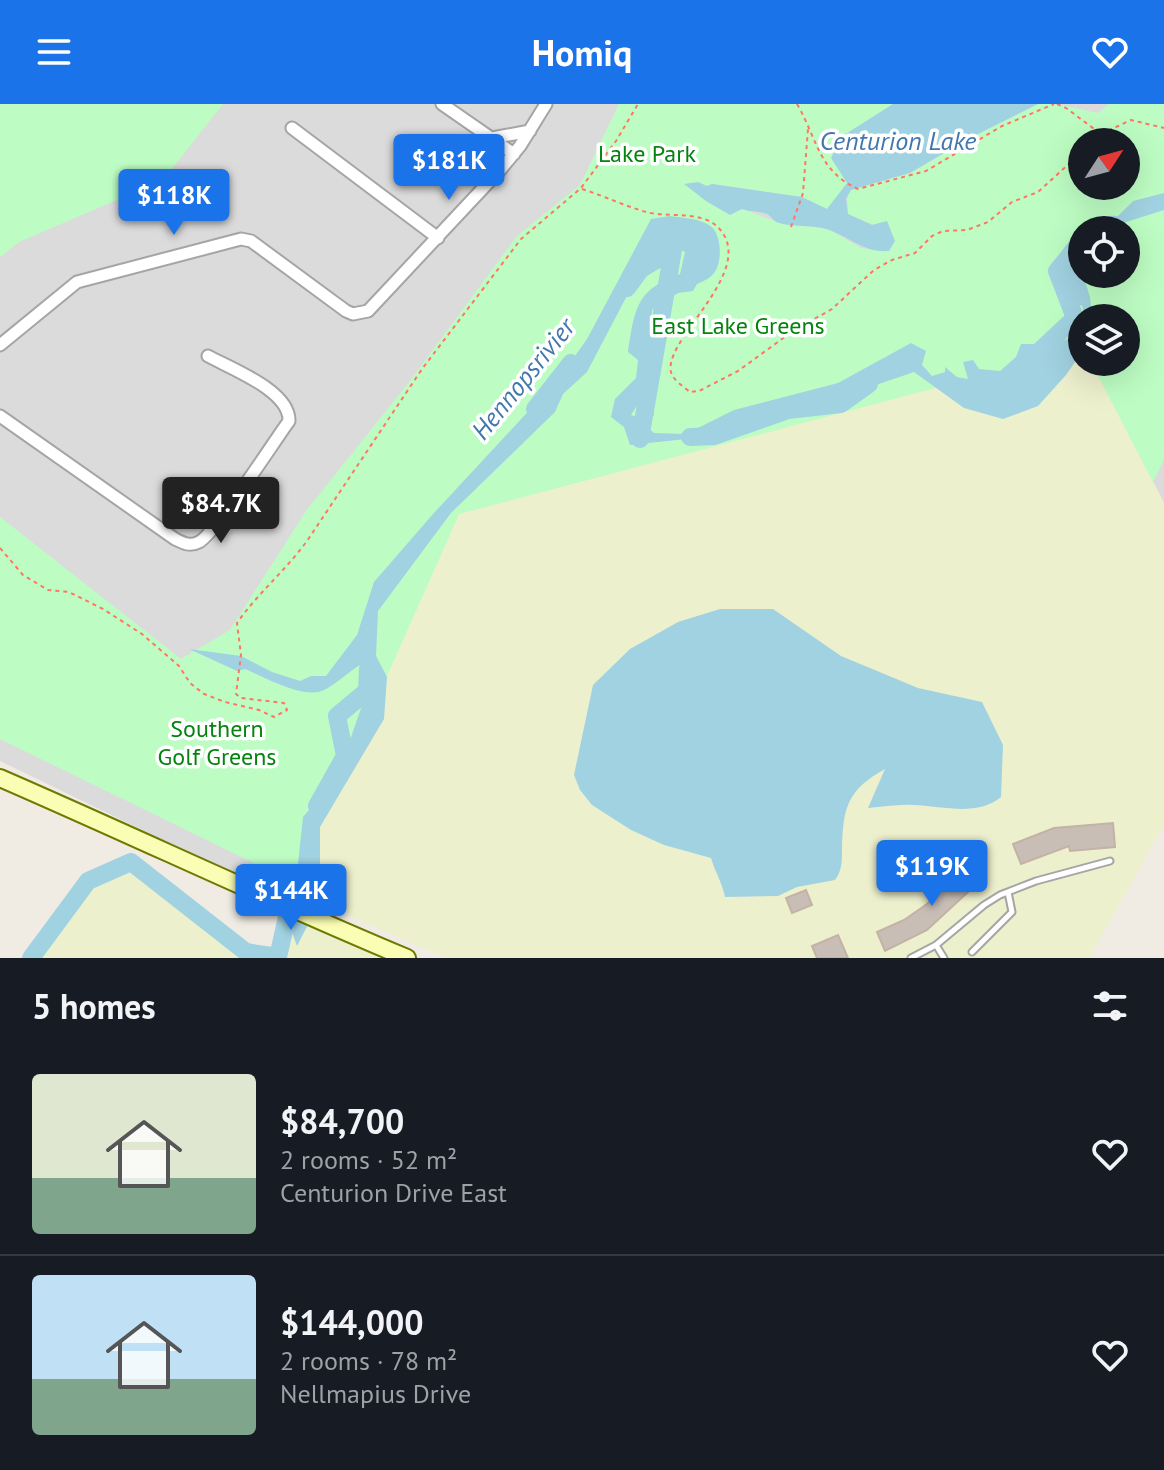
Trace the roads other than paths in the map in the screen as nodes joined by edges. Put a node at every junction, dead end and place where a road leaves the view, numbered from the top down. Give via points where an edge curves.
1 (442, 104) edge
2 (546, 104) edge
3 (292, 128) dead end
4 (530, 131) junction
5 (492, 138) junction
6 (514, 154) junction
7 (493, 178) junction
8 (438, 238) junction
9 (0, 345) edge
10 (208, 356) dead end
11 (0, 416) edge
12 (0, 778) edge
13 (1110, 861) dead end
14 (1008, 892) junction
15 (936, 945) junction
16 (972, 952) dead end
17 (407, 958) edge
18 (911, 958) edge
19 (944, 958) edge

1 - 5 street
2 - 4 street
3 - 8 street
4 - 5 street
4 - 6 street
5 - 6 street
5 - 7 street
6 - 7 street
7 - 8 street
8 - 9 street via 362,314 346,311 251,241 241,239 77,282
10 - 11 street via 276,394 289,421 198,543 175,539
12 - 17 main road
13 - 14 lane
14 - 15 lane
14 - 16 lane via 1012,912
15 - 18 lane
15 - 19 lane

